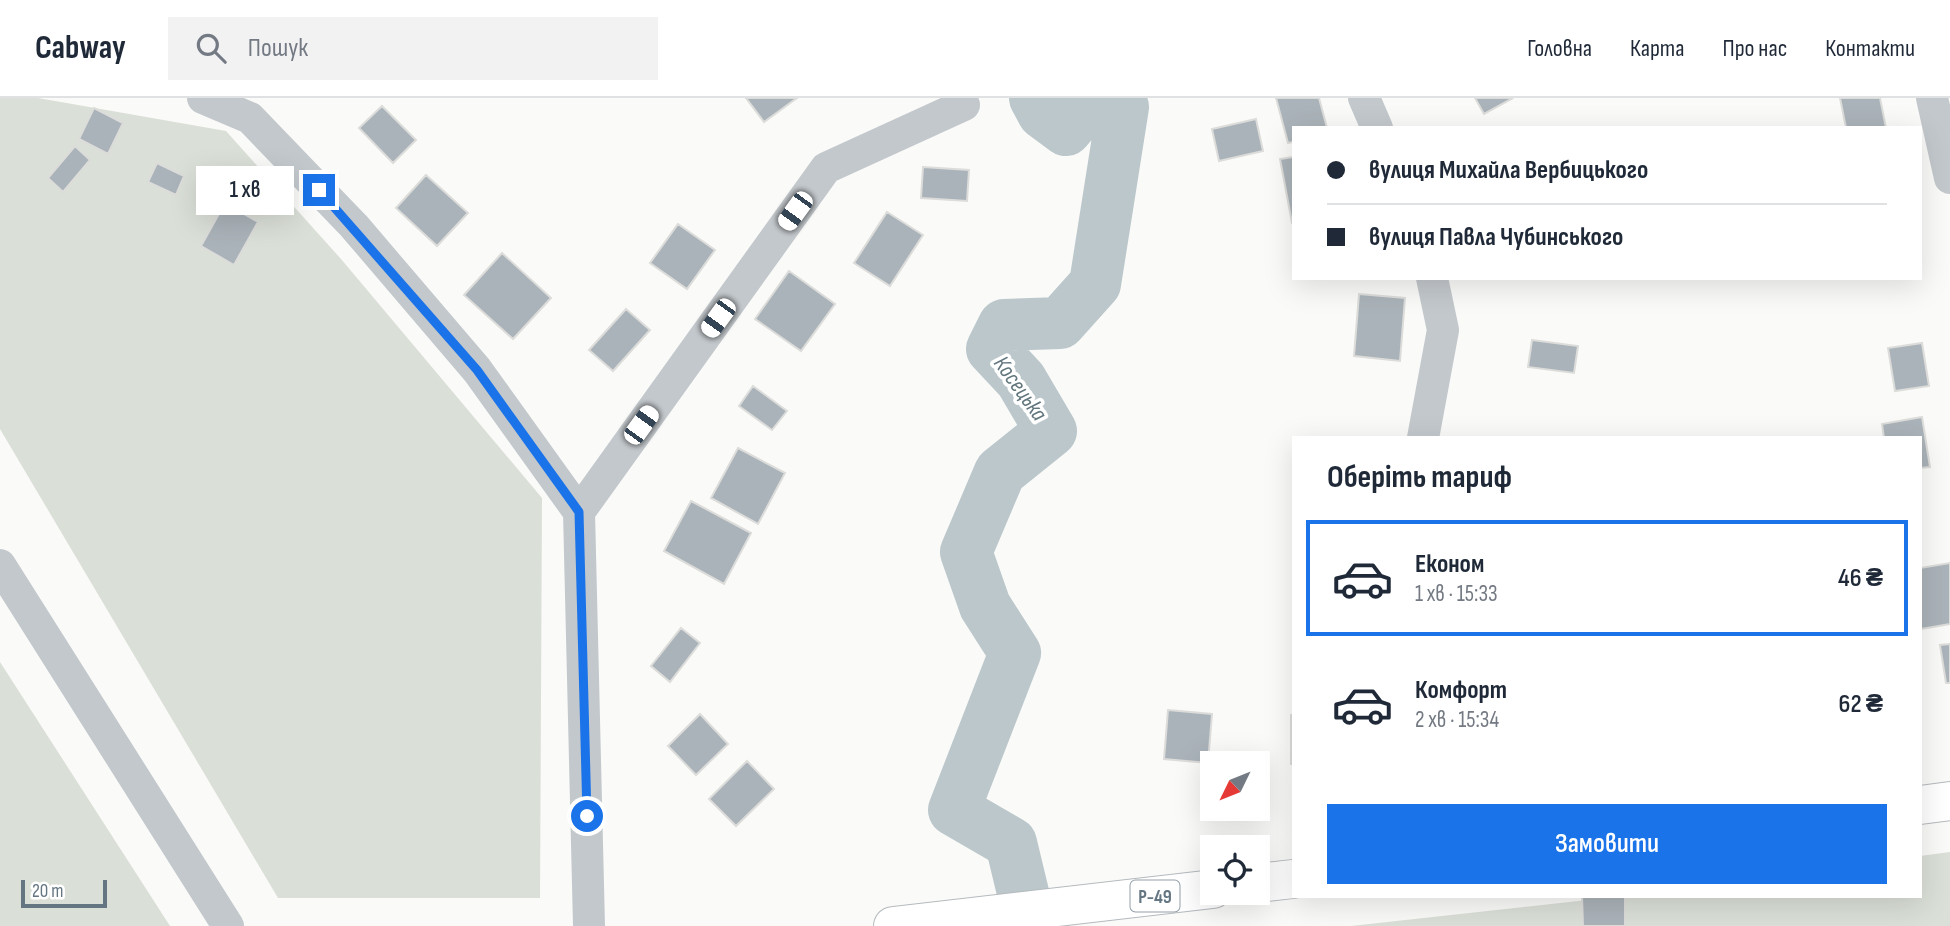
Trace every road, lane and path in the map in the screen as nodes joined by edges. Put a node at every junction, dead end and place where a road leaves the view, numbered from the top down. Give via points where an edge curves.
1 (203, 98) edge
2 (1364, 98) edge
3 (1932, 98) edge
4 (964, 106) dead end
5 (1376, 126) edge
6 (1950, 178) edge
7 (1432, 280) edge
8 (1423, 436) edge
9 (579, 512) junction
10 (0, 565) edge
11 (1950, 801) edge
12 (1922, 805) edge
13 (1292, 879) edge
14 (1270, 882) edge
15 (1200, 890) edge
16 (228, 926) edge
17 (589, 926) edge
18 (894, 926) edge

1 - 9 street via 250,118 354,226 477,370
2 - 5 street
3 - 6 street
4 - 9 street via 826,167
7 - 8 street via 1443,330
9 - 17 street
10 - 16 street
11 - 12 main road
13 - 14 main road
15 - 18 main road, Р-49

